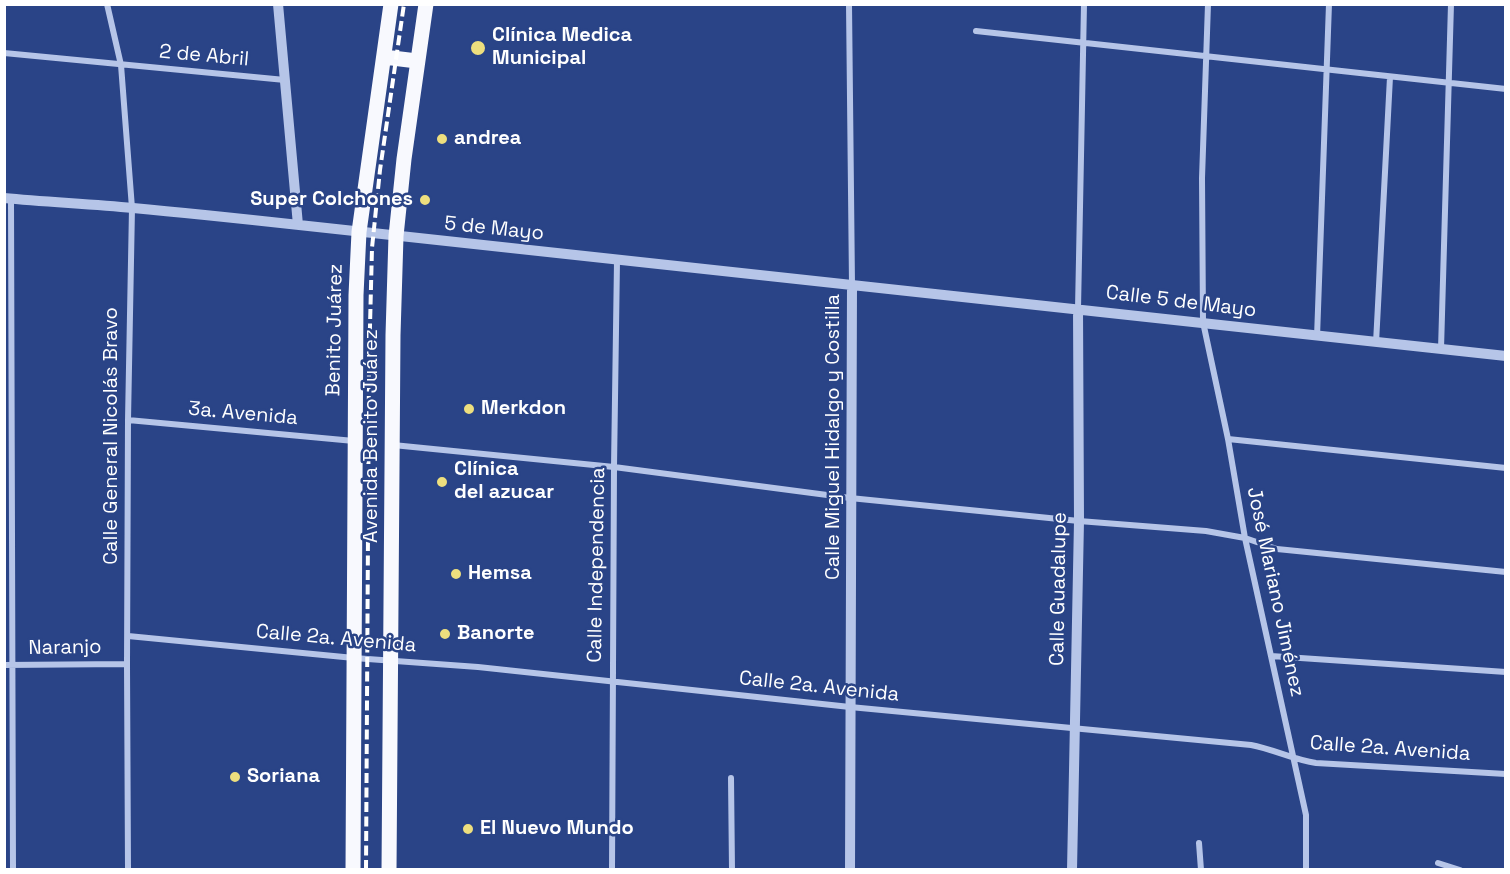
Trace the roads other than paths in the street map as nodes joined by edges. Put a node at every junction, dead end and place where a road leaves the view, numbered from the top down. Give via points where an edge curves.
1 (107, 4) edge
2 (278, 4) edge
3 (391, 4) edge
4 (426, 4) edge
5 (849, 4) edge
6 (1083, 4) edge
7 (1208, 4) edge
8 (1329, 4) edge
9 (1451, 4) edge
10 (976, 31) dead end
11 (1082, 43) junction
12 (4, 53) edge
13 (384, 57) junction
14 (1208, 57) junction
15 (417, 61) junction
16 (121, 65) junction
17 (1328, 70) junction
18 (1390, 77) junction
19 (285, 80) junction
20 (1450, 83) junction
21 (1506, 89) edge
22 (8, 198) edge
23 (132, 208) junction
24 (298, 225) junction
25 (359, 232) junction
26 (396, 236) junction
27 (618, 261) junction
28 (852, 285) junction
29 (1078, 309) junction
30 (1203, 322) junction
31 (1317, 337) junction
32 (1376, 343) junction
33 (1441, 349) junction
34 (1506, 356) edge
35 (128, 420) junction
36 (1228, 439) junction
37 (355, 441) junction
38 (393, 445) junction
39 (614, 467) junction
40 (1506, 468) edge
41 (850, 498) junction
42 (1079, 521) junction
43 (1245, 538) junction
44 (1506, 572) edge
45 (128, 636) junction
46 (1271, 656) junction
47 (354, 658) junction
48 (392, 661) junction
49 (127, 664) junction
50 (4, 665) edge
51 (13, 666) junction
52 (1506, 672) edge
53 (612, 681) junction
54 (850, 707) junction
55 (1074, 729) junction
56 (1293, 758) junction
57 (1506, 774) edge
58 (731, 778) dead end
59 (1199, 843) dead end
60 (1438, 863) dead end
61 (13, 870) edge
62 (129, 870) edge
63 (353, 870) edge
64 (389, 870) edge
65 (612, 870) edge
66 (732, 870) edge
67 (850, 870) edge
68 (1072, 870) edge
69 (1201, 870) edge
70 (1306, 870) edge
71 (1460, 870) edge

1 - 16 street, Calle General Nicolás Bravo
2 - 19 street
3 - 13 main road, Benito Juárez
4 - 15 main road, Avenida Benito Juárez
5 - 28 street, Calle Miguel Hidalgo y Costilla
6 - 11 street
7 - 14 street, José Mariano Jiménez
8 - 17 street
9 - 20 street
10 - 11 street
11 - 14 street
11 - 29 street
12 - 16 street, 2 de Abril
13 - 15 main road
13 - 25 main road, Benito Juárez
14 - 17 street
14 - 30 street, José Mariano Jiménez via 1202,178
15 - 26 main road, Avenida Benito Juárez
16 - 19 street, 2 de Abril
16 - 23 street, Calle General Nicolás Bravo
17 - 18 street
17 - 31 street
18 - 20 street
18 - 32 street
19 - 24 street
20 - 21 street
20 - 33 street
22 - 23 street
22 - 51 street
23 - 24 street, 5 de Mayo
23 - 35 street, Calle General Nicolás Bravo
24 - 25 street, 5 de Mayo
25 - 26 street, 5 de Mayo
25 - 37 main road, Benito Juárez
26 - 27 street, 5 de Mayo
26 - 38 main road, Avenida Benito Juárez
27 - 28 street, 5 de Mayo
27 - 39 street, Calle Independencia
28 - 29 street, Calle 5 de Mayo
28 - 41 street, Calle Miguel Hidalgo y Costilla
29 - 30 street, Calle 5 de Mayo
29 - 42 street, Calle Guadalupe
30 - 31 street, Calle 5 de Mayo
30 - 36 street, José Mariano Jiménez
31 - 32 street, Calle 5 de Mayo
32 - 33 street, Calle 5 de Mayo
33 - 34 street, Calle 5 de Mayo
35 - 37 street, 3a. Avenida
35 - 45 street, Calle General Nicolás Bravo
36 - 40 street
36 - 43 street, José Mariano Jiménez
37 - 47 main road, Benito Juárez
38 - 39 street
38 - 48 main road, Avenida Benito Juárez
39 - 41 street
39 - 53 street, Calle Independencia
41 - 42 street
41 - 54 street, Calle Miguel Hidalgo y Costilla
42 - 43 street
42 - 55 street, Calle Guadalupe
43 - 44 street via 1278,549
43 - 46 street, José Mariano Jiménez
45 - 47 street, Calle 2a. Avenida
45 - 49 street, Calle General Nicolás Bravo
46 - 52 street
46 - 56 street, José Mariano Jiménez
47 - 48 street, Calle 2a. Avenida
47 - 63 main road
48 - 53 street, Calle 2a. Avenida
48 - 64 main road, Avenida Benito Juárez
49 - 51 street, Naranjo
49 - 62 street, Calle General Nicolás Bravo
50 - 51 street, Naranjo
51 - 61 street
53 - 54 street, Calle 2a. Avenida
53 - 65 street, Calle Independencia
54 - 55 street, Calle 2a. Avenida
54 - 67 street, Calle Miguel Hidalgo y Costilla
55 - 56 street, Calle 2a. Avenida via 1251,745
55 - 68 street, Calle Guadalupe
56 - 57 street, Calle 2a. Avenida via 1317,763
56 - 70 street, José Mariano Jiménez via 1305,815
58 - 66 street
59 - 69 street
60 - 71 street

